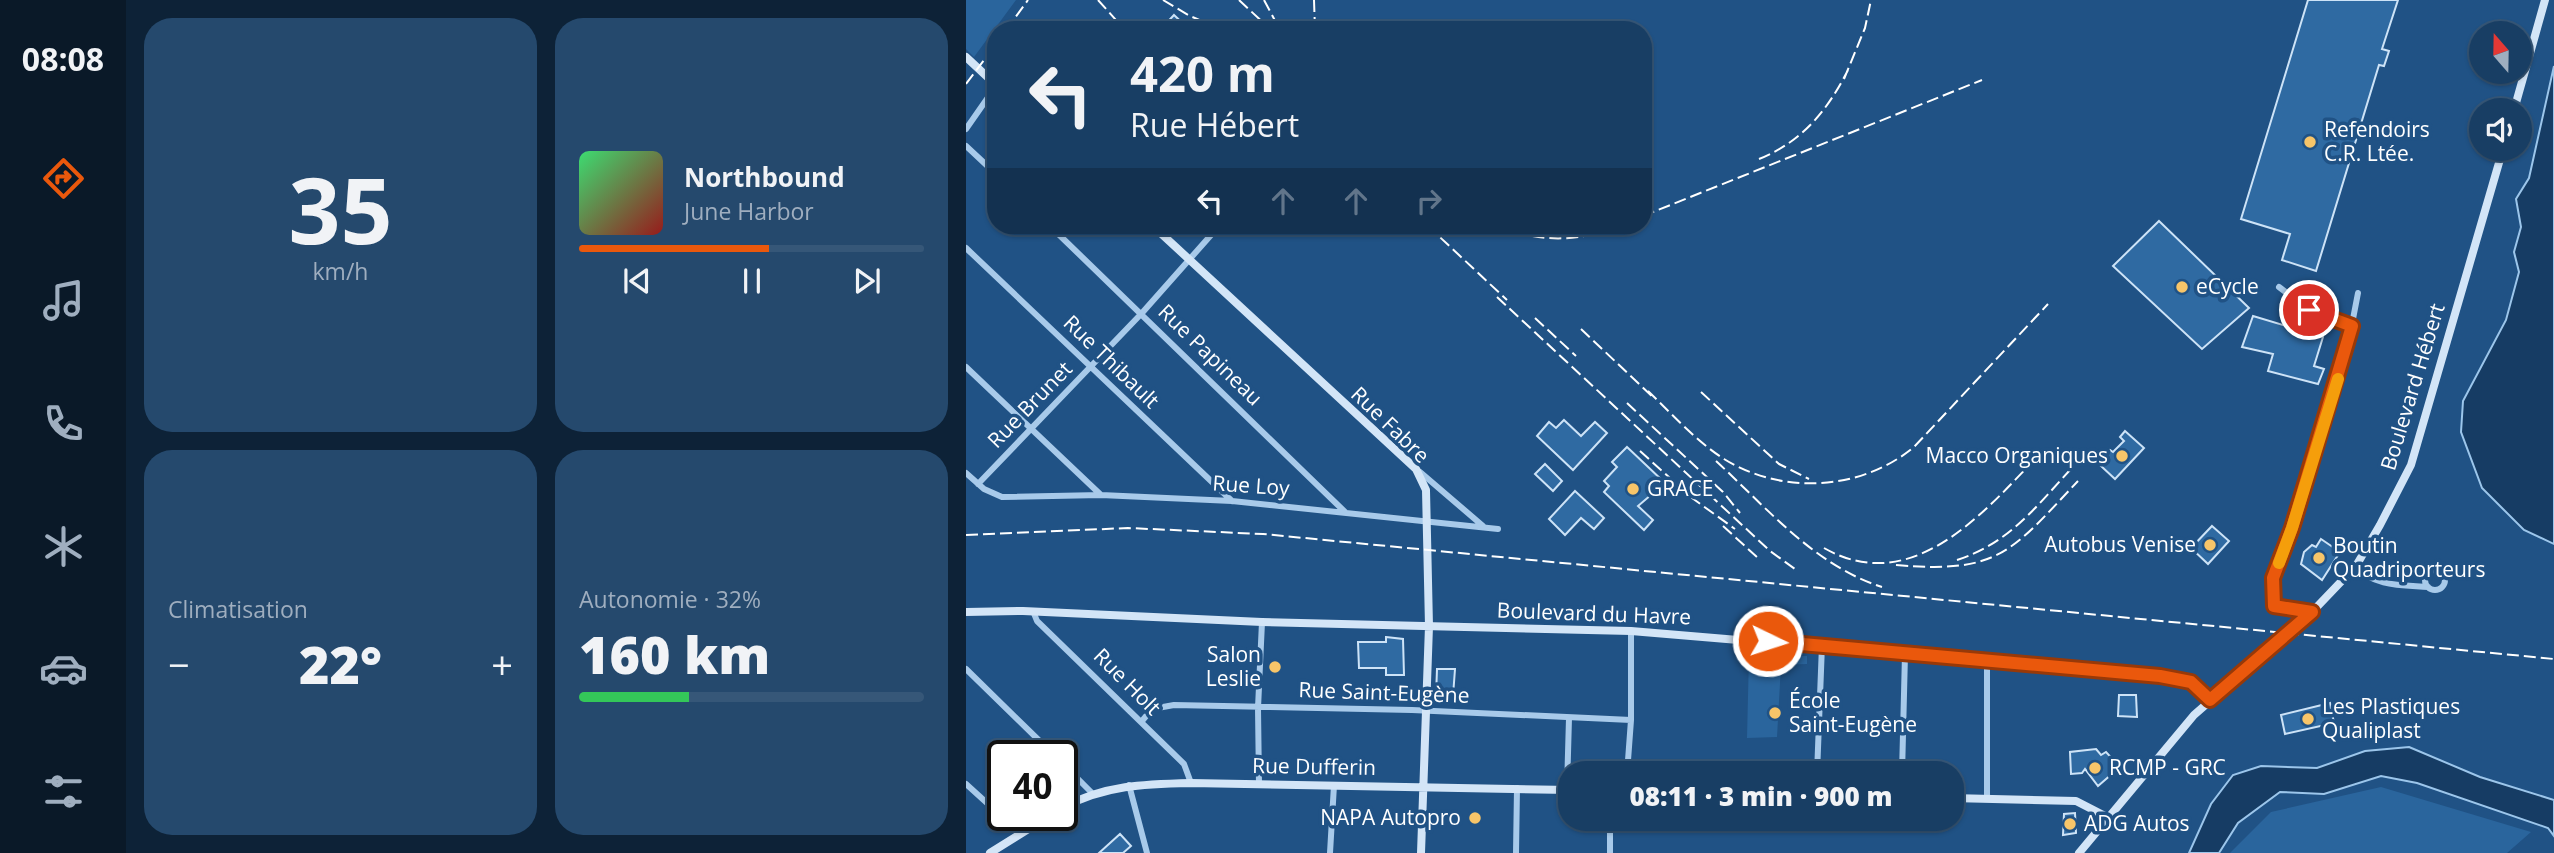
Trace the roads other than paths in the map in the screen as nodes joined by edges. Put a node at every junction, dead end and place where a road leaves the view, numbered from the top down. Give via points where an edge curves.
1 (2545, 0) edge
2 (966, 57) edge
3 (987, 77) edge
4 (2517, 98) edge
5 (987, 99) edge
6 (966, 130) edge
7 (966, 146) edge
8 (2500, 161) edge
9 (987, 166) edge
10 (1060, 235) edge
11 (1163, 235) edge
12 (1211, 235) edge
13 (966, 248) edge
14 (1189, 260) junction
15 (2278, 287) dead end
16 (2358, 293) dead end
17 (1143, 313) junction
18 (2352, 326) junction
19 (966, 367) edge
20 (1091, 367) junction
21 (1031, 427) junction
22 (1416, 469) junction
23 (966, 474) edge
24 (978, 484) junction
25 (1101, 495) junction
26 (1232, 501) junction
27 (1345, 512) junction
28 (1427, 521) junction
29 (1485, 528) junction
30 (1498, 529) dead end
31 (2356, 566) junction
32 (2428, 587) dead end
33 (1033, 611) junction
34 (966, 612) edge
35 (2312, 612) junction
36 (1262, 622) junction
37 (1429, 626) junction
38 (1631, 631) junction
39 (1822, 645) junction
40 (1905, 654) junction
41 (1987, 662) junction
42 (966, 669) edge
43 (2210, 700) junction
44 (1258, 707) junction
45 (1426, 711) junction
46 (1569, 718) junction
47 (1631, 720) junction
48 (1142, 721) junction
49 (1039, 740) edge
50 (1568, 761) edge
51 (1628, 761) edge
52 (1818, 761) edge
53 (1902, 761) edge
54 (1078, 779) edge
55 (1191, 783) junction
56 (966, 784) edge
57 (1259, 784) junction
58 (1129, 785) junction
59 (1334, 785) junction
60 (1422, 787) junction
61 (1517, 788) junction
62 (1558, 790) edge
63 (1093, 794) junction
64 (1964, 798) edge
65 (1987, 799) junction
66 (1078, 801) edge
67 (2109, 818) junction
68 (1026, 831) edge
69 (1610, 831) edge
70 (1021, 834) junction
71 (990, 853) edge
72 (1147, 853) edge
73 (1330, 853) edge
74 (1421, 853) edge
75 (1516, 853) edge
76 (1610, 853) edge
77 (2079, 853) edge

1 - 4 street
2 - 3 street
5 - 6 street
7 - 9 street
8 - 31 street, Boulevard Hébert via 2411,465
10 - 17 street, Rue Papineau
11 - 14 street, Rue Fabre
12 - 14 street, Rue Brunet
13 - 20 street, Rue Thibault
14 - 17 street, Rue Brunet
14 - 22 street, Rue Fabre
15 - 18 street via 2309,310
16 - 18 street
17 - 20 street, Rue Brunet
17 - 27 street, Rue Papineau
18 - 35 street via 2272,584 2274,606
19 - 21 street
20 - 21 street, Rue Brunet
20 - 26 street, Rue Thibault
21 - 24 street, Rue Brunet
21 - 25 street
22 - 28 street, Rue Fabre via 1426,490
22 - 29 street
23 - 24 street
24 - 25 street, Rue Loy via 995,495 1013,498
25 - 26 street, Rue Loy
26 - 27 street, Rue Loy
27 - 28 street, Rue Loy
28 - 29 street, Rue Loy
28 - 37 street, Rue Fabre
29 - 30 street, Rue Loy
31 - 32 street via 2388,584
31 - 35 street, Boulevard Hébert
33 - 34 street, Boulevard du Havre
33 - 36 street, Boulevard du Havre
33 - 48 street, Rue Holt via 1037,621
35 - 43 street, Boulevard Hébert
36 - 37 street, Boulevard du Havre
36 - 44 street
37 - 38 street, Boulevard du Havre
37 - 45 street, Rue Fabre
38 - 39 street, Boulevard du Havre
38 - 47 street
39 - 40 street, Boulevard du Havre
39 - 52 street
40 - 41 street, Boulevard du Havre
40 - 53 street
41 - 43 street, Boulevard du Havre via 2178,679 2191,682
41 - 65 street
42 - 49 street
43 - 67 street, Boulevard Hébert
44 - 45 street, Rue Saint-Eugène
44 - 48 street, Rue Saint-Eugène via 1164,706 1152,709
44 - 57 street
45 - 46 street, Rue Saint-Eugène
45 - 60 street, Rue Fabre
46 - 47 street, Rue Saint-Eugène
46 - 50 street
47 - 51 street
48 - 55 street, Rue Holt via 1184,764
54 - 63 street
55 - 57 street, Rue Dufferin
55 - 58 street, Rue Dufferin
56 - 70 street
57 - 59 street, Rue Dufferin
58 - 63 street, Rue Dufferin
58 - 72 street
59 - 60 street, Rue Dufferin
59 - 73 street
60 - 61 street, Rue Dufferin
60 - 74 street, Rue Fabre
61 - 62 street, Rue Dufferin
61 - 75 street
63 - 66 street, Rue Dufferin
64 - 65 street
65 - 67 street via 2076,801
67 - 77 street, Boulevard Hébert
68 - 70 street
69 - 76 street
70 - 71 street

